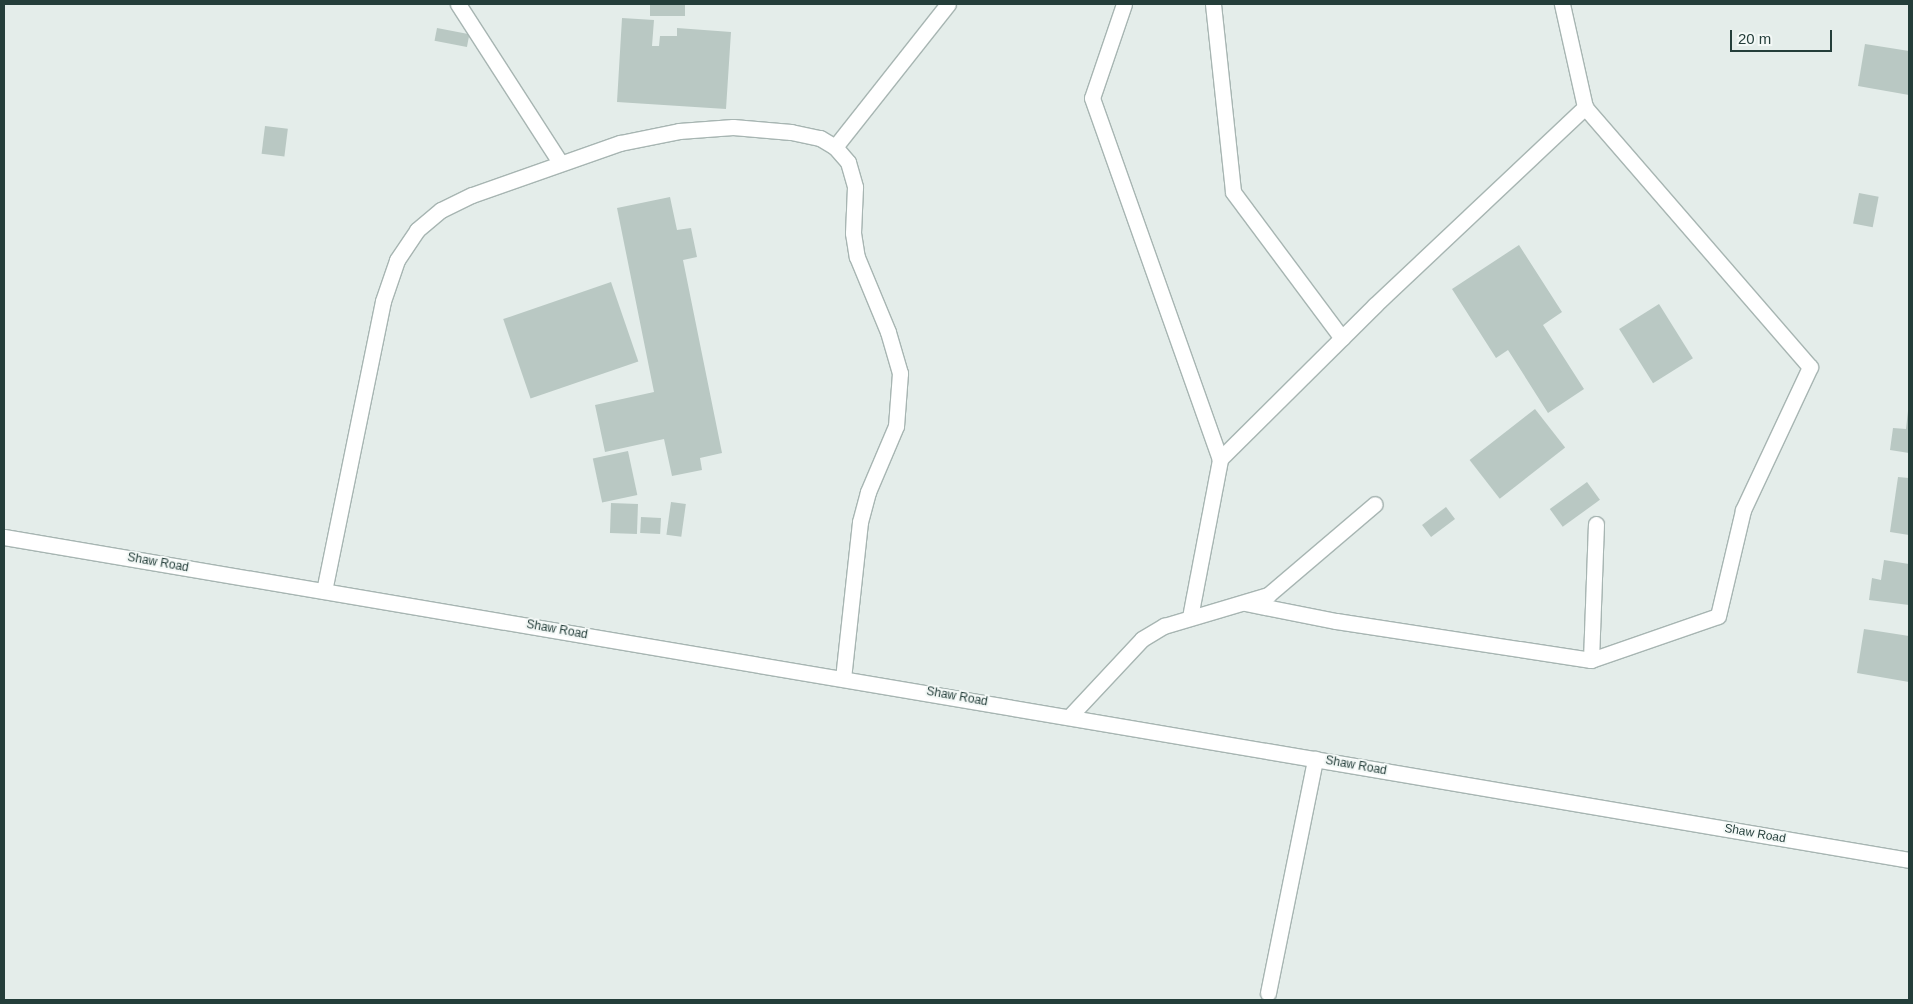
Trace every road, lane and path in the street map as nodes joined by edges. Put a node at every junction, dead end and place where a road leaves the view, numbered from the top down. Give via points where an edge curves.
1 (458, 4) edge
2 (948, 4) edge
3 (1124, 4) edge
4 (1213, 4) edge
5 (1562, 4) edge
6 (1585, 107) junction
7 (835, 147) junction
8 (560, 162) junction
9 (1342, 338) junction
10 (1220, 459) junction
11 (1375, 504) dead end
12 (1596, 524) dead end
13 (4, 537) edge
14 (324, 591) junction
15 (1246, 603) junction
16 (1190, 617) junction
17 (1591, 660) junction
18 (844, 678) junction
19 (1070, 716) junction
20 (1316, 759) junction
21 (1909, 860) edge
22 (1268, 993) dead end

1 - 8 street
2 - 7 street
3 - 10 street via 1092,98
4 - 9 street via 1233,192
5 - 6 street
6 - 9 street
6 - 17 street via 1810,367 1743,510 1718,616
7 - 8 street via 820,138 791,132 733,127 620,142
7 - 18 street via 848,162 855,187 853,233 857,257 888,332 900,374 901,395 896,426 868,492 860,522
8 - 14 street via 441,210 417,230 397,260 383,301
9 - 10 street
10 - 16 street
11 - 15 street via 1268,595
12 - 17 street
13 - 14 street, Shaw Road
14 - 18 street, Shaw Road
15 - 16 street
15 - 17 street via 1336,621
16 - 19 street via 1164,626 1142,639
18 - 19 street, Shaw Road
19 - 20 street, Shaw Road
20 - 21 street, Shaw Road
20 - 22 street

